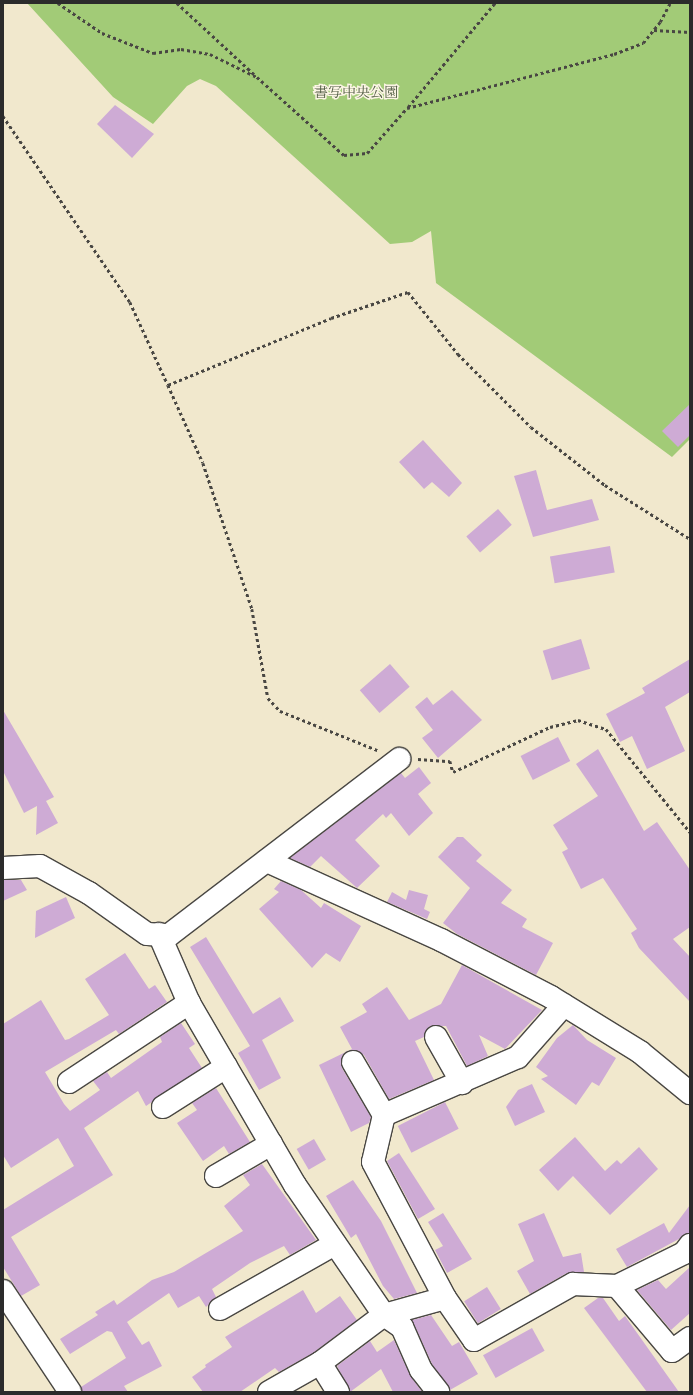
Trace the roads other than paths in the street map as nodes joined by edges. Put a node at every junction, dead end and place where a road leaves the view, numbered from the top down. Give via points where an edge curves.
1 (399, 759) road end
2 (267, 861) junction
3 (3, 868) edge
4 (159, 934) junction
5 (189, 1003) junction
6 (564, 1005) junction
7 (436, 1037) dead end
8 (353, 1062) dead end
9 (226, 1067) junction
10 (69, 1082) dead end
11 (462, 1083) junction
12 (690, 1093) edge
13 (163, 1107) dead end
14 (384, 1115) junction
15 (270, 1144) junction
16 (216, 1176) dead end
17 (335, 1244) junction
18 (688, 1252) edge
19 (617, 1286) junction
20 (3, 1291) edge
21 (445, 1298) junction
22 (220, 1309) dead end
23 (384, 1314) junction
24 (690, 1338) edge
25 (320, 1363) junction
26 (70, 1392) edge
27 (269, 1392) edge
28 (338, 1392) edge
29 (438, 1392) edge

1 - 2 street
2 - 4 street via 169,935
2 - 6 street via 441,940
3 - 4 street via 40,866 90,893 147,934
4 - 5 street
5 - 9 street
5 - 10 street
6 - 11 street via 518,1057
6 - 12 street via 640,1052
7 - 11 street
8 - 14 street
9 - 13 street
9 - 15 street
11 - 14 street
14 - 21 street via 373,1162
15 - 16 street
15 - 17 street
17 - 22 street
17 - 23 street
18 - 19 street
19 - 21 street via 573,1284 474,1340
19 - 24 street via 672,1351
20 - 26 street
21 - 23 street
23 - 25 street
23 - 29 street via 402,1327 421,1370
25 - 27 street
25 - 28 street

